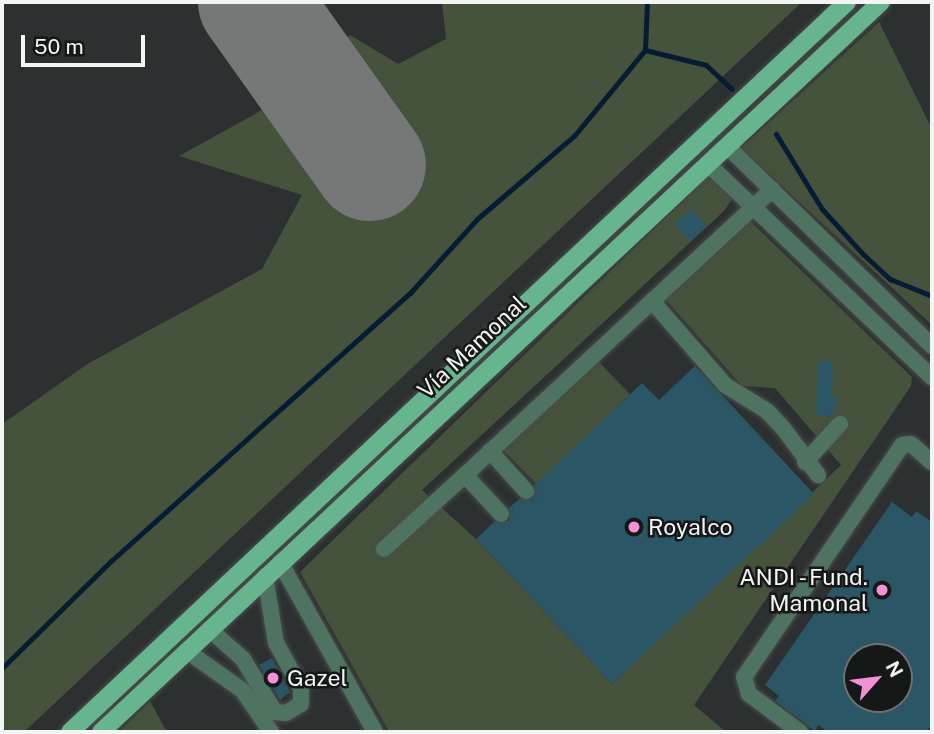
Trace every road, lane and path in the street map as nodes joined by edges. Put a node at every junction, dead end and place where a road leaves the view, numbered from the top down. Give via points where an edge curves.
1 (847, 2) edge
2 (881, 2) edge
3 (727, 146) junction
4 (708, 164) junction
5 (773, 189) junction
6 (754, 206) junction
7 (652, 301) junction
8 (932, 346) edge
9 (932, 377) edge
10 (839, 424) dead end
11 (490, 452) junction
12 (805, 462) junction
13 (932, 462) edge
14 (465, 475) junction
15 (818, 475) dead end
16 (526, 491) dead end
17 (501, 514) dead end
18 (384, 549) dead end
19 (280, 562) junction
20 (265, 576) junction
21 (209, 629) junction
22 (187, 651) junction
23 (69, 732) edge
24 (101, 732) edge
25 (271, 732) edge
26 (375, 732) edge
27 (800, 732) edge

1 - 23 main road, Vía Mamonal
2 - 3 main road, Vía Mamonal
3 - 4 main road, Vía Mamonal
3 - 5 lane
4 - 6 lane
4 - 19 main road, Vía Mamonal
5 - 6 lane
5 - 8 lane
6 - 7 lane
6 - 9 lane
7 - 11 lane
7 - 12 lane via 725,385 767,411
10 - 12 lane
11 - 14 lane
11 - 16 lane
12 - 15 lane
13 - 27 lane via 911,444 902,445 744,677 749,694
14 - 17 lane
14 - 18 lane
19 - 20 main road, Vía Mamonal
19 - 26 lane
20 - 21 main road, Vía Mamonal
20 - 21 lane via 276,643 285,671 303,699 286,713 275,712 243,659
21 - 22 main road, Vía Mamonal
22 - 24 main road, Vía Mamonal
22 - 25 lane via 243,691

